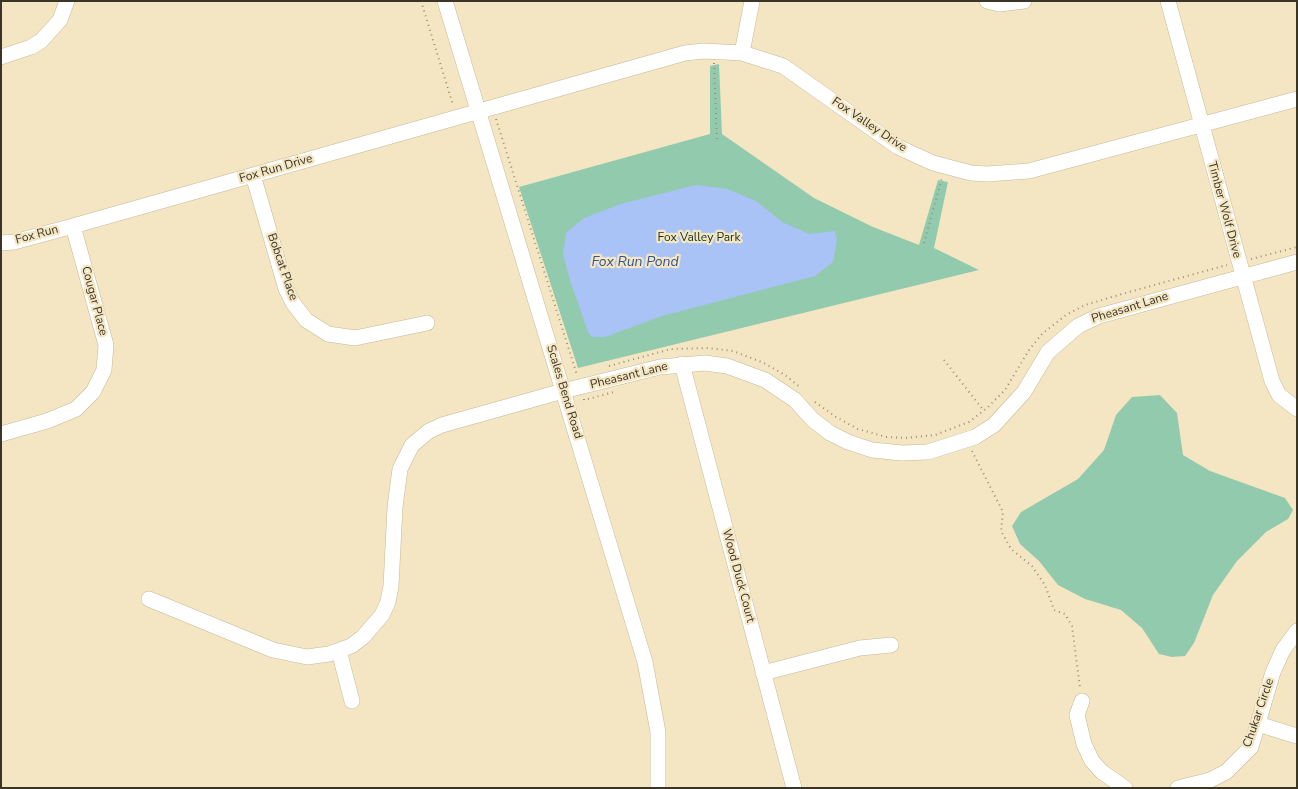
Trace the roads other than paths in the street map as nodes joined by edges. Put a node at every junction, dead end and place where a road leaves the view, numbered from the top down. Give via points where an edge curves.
1 (67, 1) edge
2 (445, 1) edge
3 (752, 1) edge
4 (987, 1) edge
5 (1024, 1) edge
6 (1168, 1) edge
7 (742, 52) junction
8 (1, 57) edge
9 (1297, 99) edge
10 (486, 118) junction
11 (1201, 125) junction
12 (253, 175) junction
13 (73, 226) junction
14 (1, 244) edge
15 (1297, 262) edge
16 (1241, 270) junction
17 (427, 323) dead end
18 (682, 364) junction
19 (563, 391) junction
20 (1297, 409) edge
21 (1, 434) edge
22 (149, 599) dead end
23 (1297, 631) edge
24 (891, 645) dead end
25 (339, 651) junction
26 (764, 673) junction
27 (352, 701) dead end
28 (1082, 701) road end
29 (1258, 724) junction
30 (1297, 736) edge
31 (658, 788) edge
32 (794, 788) edge
33 (1126, 788) edge
34 (1178, 788) edge

1 - 8 street via 60,20 46,36 31,47
2 - 10 street, Scales Bend Road
3 - 7 street
4 - 5 street via 1000,4
6 - 11 street, Timber Wolf Drive
7 - 10 street, Fox Valley Drive via 714,59 685,53
7 - 11 street, Fox Valley Drive via 768,60 795,74 898,147 933,163 971,173 1029,171
9 - 11 street, Fox Valley Drive
10 - 12 street, Fox Run Drive
10 - 19 street, Scales Bend Road
11 - 16 street, Timber Wolf Drive
12 - 13 street, Fox Run Drive
12 - 17 street, Bobcat Place via 286,289 306,320 328,334 355,338
13 - 14 street, Fox Run
13 - 21 street, Cougar Place via 104,338 104,370 93,392 76,409
15 - 16 street, Pheasant Lane
16 - 18 street, Pheasant Lane via 1099,316 1078,326 1048,352 1024,392 994,424 975,437 928,452 872,450 848,442 830,434 794,400 765,380 727,366
16 - 20 street, Timber Wolf Drive via 1272,381 1279,395
18 - 19 street, Pheasant Lane
18 - 26 street, Wood Duck Court
19 - 25 street, Pheasant Lane via 442,425 412,445 396,486 393,570 388,602 375,625 363,637
19 - 31 street, Scales Bend Road via 645,662 658,732
22 - 25 street, Pheasant Lane via 293,656 319,657
23 - 29 street, Chukar Circle via 1273,672
24 - 26 street via 860,648
25 - 27 street
26 - 32 street, Wood Duck Court
28 - 33 street via 1077,715 1092,761
29 - 30 street
29 - 34 street, Chukar Circle via 1251,746 1226,772 1210,780

